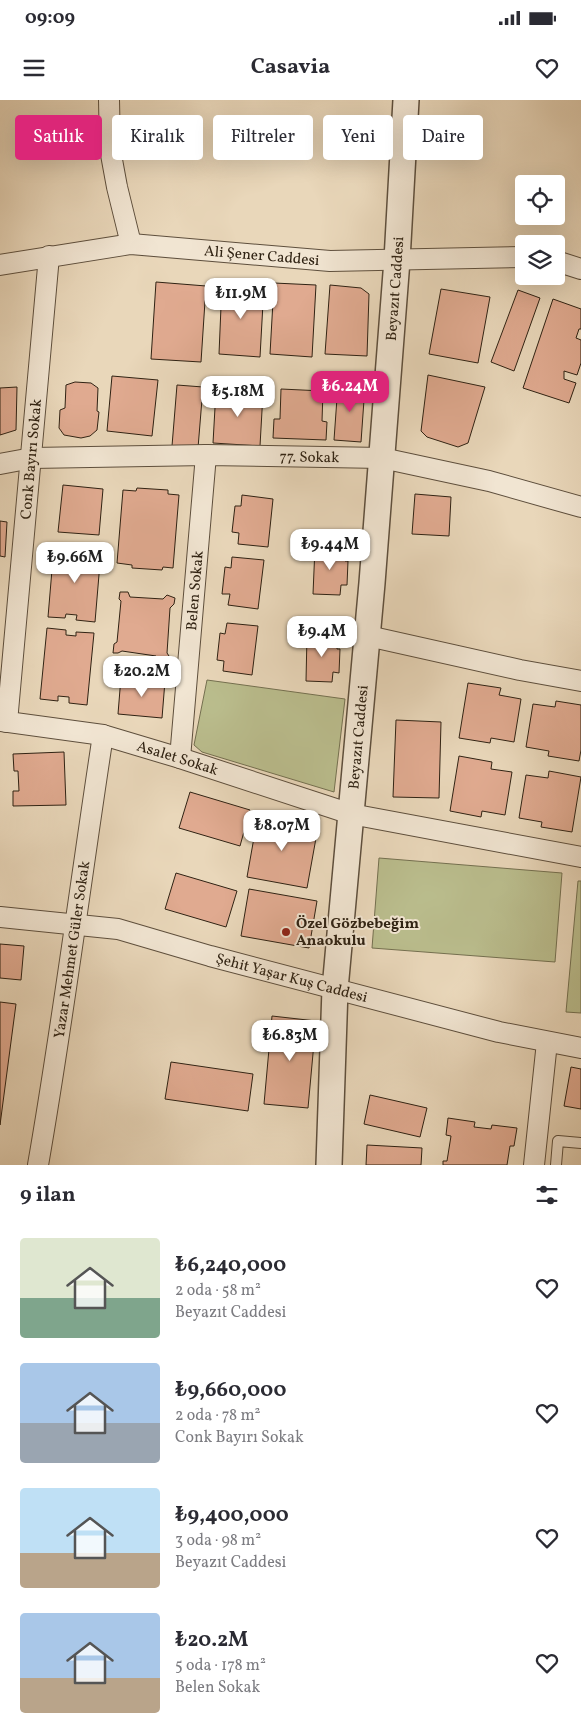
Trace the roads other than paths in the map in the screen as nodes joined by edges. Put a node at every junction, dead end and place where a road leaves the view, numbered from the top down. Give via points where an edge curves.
1 (109, 100) edge
2 (406, 100) edge
3 (131, 244) junction
4 (49, 256) junction
5 (515, 257) edge
6 (398, 260) junction
7 (565, 264) edge
8 (0, 265) edge
9 (581, 269) edge
10 (206, 455) junction
11 (32, 458) junction
12 (382, 458) junction
13 (0, 464) edge
14 (581, 507) edge
15 (368, 636) junction
16 (581, 681) edge
17 (3, 721) edge
18 (103, 735) junction
19 (180, 758) junction
20 (351, 814) junction
21 (581, 857) edge
22 (0, 917) edge
23 (74, 924) junction
24 (335, 989) junction
25 (547, 1042) junction
26 (581, 1048) edge
27 (581, 1143) edge
28 (38, 1165) edge
29 (329, 1165) edge
30 (534, 1165) edge
31 (556, 1165) edge

1 - 3 street via 110,149
2 - 6 street, Beyazıt Caddesi
3 - 4 street, Ali Şener Caddesi
3 - 6 street, Ali Şener Caddesi via 330,262
4 - 8 street, Ali Şener Caddesi
4 - 11 street, Conk Bayırı Sokak
5 - 6 street, Ali Şener Caddesi
6 - 12 street, Beyazıt Caddesi
7 - 9 street
10 - 11 street, 77. Sokak
10 - 12 street, 77. Sokak
10 - 19 street, Belen Sokak
11 - 13 street, 77. Sokak
11 - 17 street, Conk Bayırı Sokak
12 - 14 street, 77. Sokak via 489,481
12 - 15 street, Beyazıt Caddesi
15 - 16 street
15 - 20 street, Beyazıt Caddesi
17 - 18 street, Asalet Sokak
18 - 19 street, Asalet Sokak
18 - 23 street, Yazar Mehmet Güler Sokak
19 - 20 street, Asalet Sokak
20 - 21 street, Asalet Sokak
20 - 24 street, Beyazıt Caddesi
22 - 23 street, Şehit Yaşar Kuş Caddesi
23 - 24 street, Şehit Yaşar Kuş Caddesi via 118,929
23 - 28 street, Yazar Mehmet Güler Sokak
24 - 25 street, Şehit Yaşar Kuş Caddesi
24 - 29 street, Beyazıt Caddesi
25 - 26 street, Şehit Yaşar Kuş Caddesi
25 - 30 street
27 - 31 lane via 558,1141

